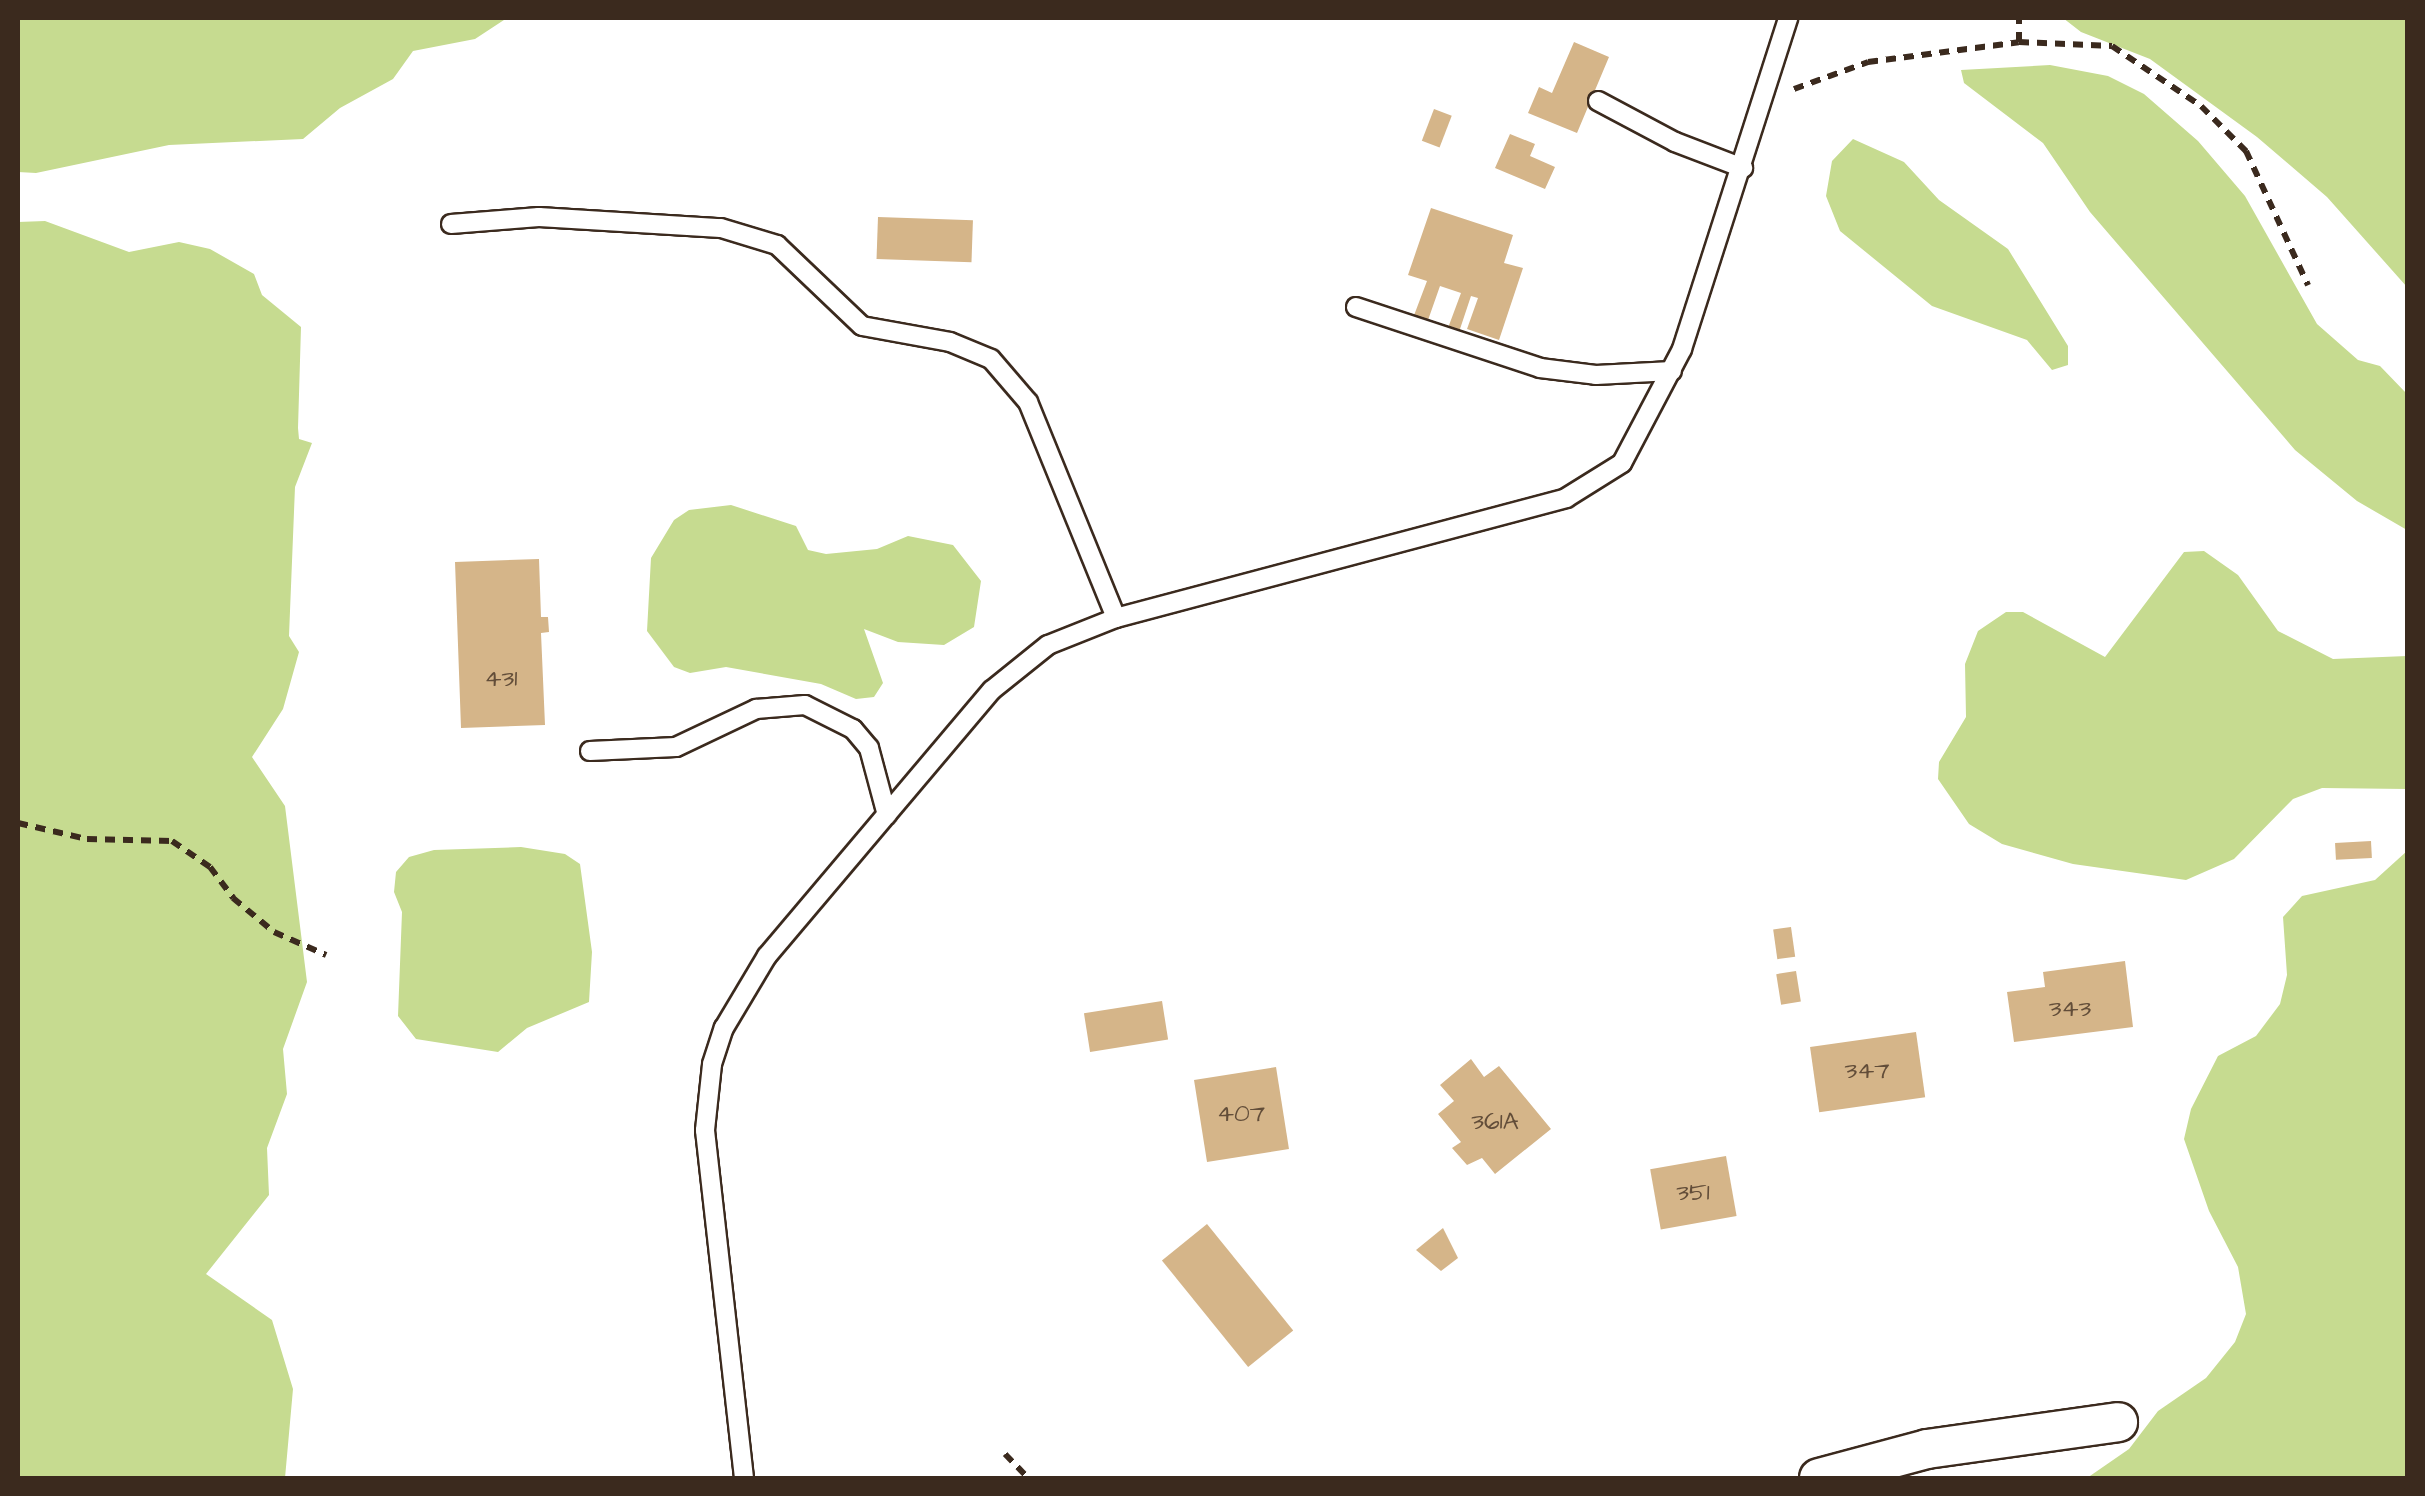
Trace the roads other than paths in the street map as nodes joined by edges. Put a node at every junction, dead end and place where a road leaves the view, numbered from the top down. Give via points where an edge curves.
1 (1788, 18) edge
2 (1598, 101) dead end
3 (1743, 168) junction
4 (452, 224) dead end
5 (1356, 306) dead end
6 (1672, 371) junction
7 (1116, 618) junction
8 (590, 752) dead end
9 (886, 814) junction
10 (2118, 1422) dead end
11 (744, 1478) edge
12 (1819, 1478) edge

1 - 3 lane
2 - 3 lane via 1674,142
3 - 6 lane
4 - 7 lane via 539,217 721,228 777,245 862,326 950,342 991,359 1028,402
5 - 6 lane via 1540,368 1596,376
6 - 7 lane via 1622,462 1576,494
7 - 9 lane via 1048,645 1017,666
8 - 9 lane via 676,747 756,709 805,704 852,729 868,748
9 - 11 lane via 767,956 724,1028 712,1064 707,1174
10 - 12 street via 1927,1449

